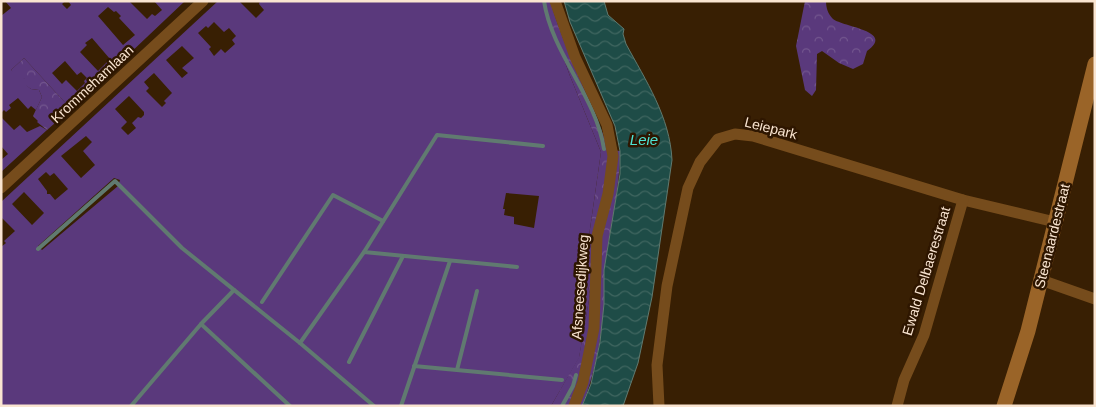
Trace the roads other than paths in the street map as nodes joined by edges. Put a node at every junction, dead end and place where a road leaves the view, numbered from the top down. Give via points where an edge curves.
1 (203, 1) edge
2 (555, 1) edge
3 (1095, 64) edge
4 (1, 188) edge
5 (963, 200) junction
6 (1056, 222) junction
7 (1041, 280) junction
8 (1095, 299) edge
9 (574, 406) edge
10 (659, 406) edge
11 (897, 406) edge
12 (1004, 406) edge

1 - 4 street, Krommehamlaan
2 - 9 street, Afsneesedijkweg via 574,57 607,124 613,156 608,194 597,236 594,328 584,382
3 - 6 street, Steenaardestraat
5 - 6 street, Leiepark
5 - 10 street, Leiepark via 753,136 735,134 718,139 700,162 684,206 664,306 657,366
5 - 11 street, Ewald Delbaerestraat via 924,335 904,380
6 - 7 street, Steenaardestraat
7 - 8 street
7 - 12 street, Steenaardestraat

